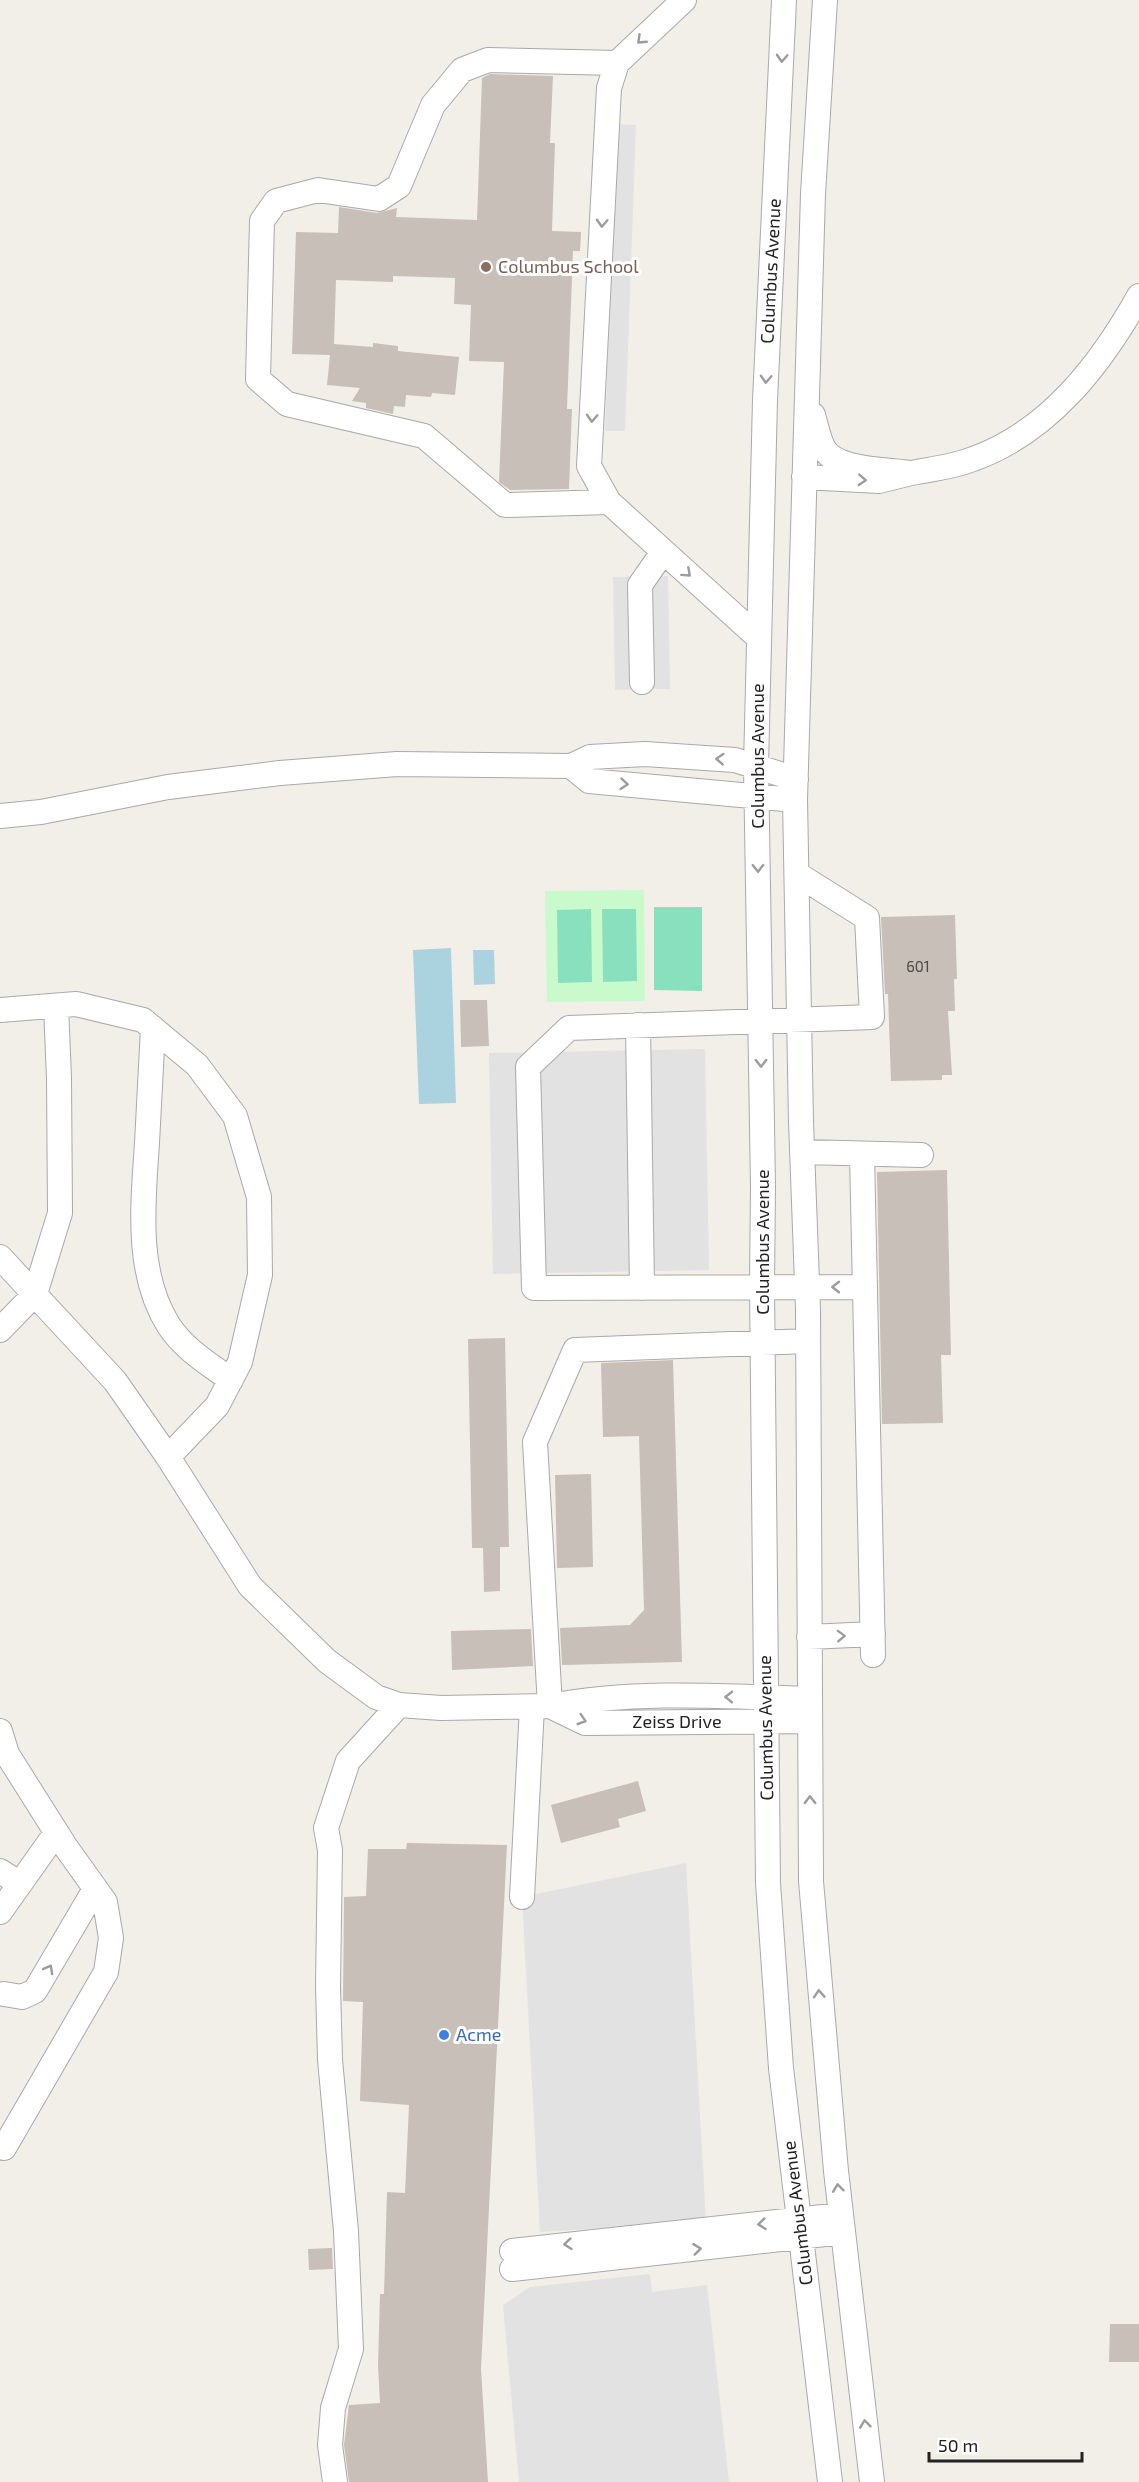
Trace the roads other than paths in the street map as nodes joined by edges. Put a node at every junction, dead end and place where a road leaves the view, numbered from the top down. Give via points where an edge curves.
1 (684, 0) edge
2 (784, 0) edge
3 (825, 0) edge
4 (617, 63) junction
5 (1139, 296) edge
6 (807, 396) junction
7 (911, 473) junction
8 (804, 477) junction
9 (609, 502) junction
10 (663, 552) junction
11 (761, 571) junction
12 (801, 575) junction
13 (759, 638) junction
14 (642, 682) dead end
15 (571, 766) junction
16 (756, 766) junction
17 (796, 790) junction
18 (757, 796) junction
19 (0, 816) edge
20 (797, 874) junction
21 (56, 1006) junction
22 (0, 1010) edge
23 (760, 1020) junction
24 (800, 1020) junction
25 (638, 1025) junction
26 (153, 1028) junction
27 (802, 1152) junction
28 (862, 1154) junction
29 (921, 1155) dead end
30 (0, 1257) edge
31 (762, 1286) junction
32 (807, 1287) junction
33 (865, 1287) junction
34 (642, 1288) junction
35 (35, 1294) junction
36 (0, 1330) edge
37 (808, 1341) junction
38 (764, 1342) junction
39 (231, 1380) junction
40 (168, 1457) junction
41 (809, 1637) junction
42 (765, 1698) junction
43 (399, 1705) junction
44 (541, 1706) junction
45 (809, 1710) junction
46 (766, 1722) junction
47 (0, 1731) edge
48 (56, 1833) junction
49 (0, 1871) edge
50 (20, 1884) junction
51 (95, 1889) junction
52 (522, 1897) dead end
53 (0, 1912) edge
54 (4, 1994) dead end
55 (4, 2148) dead end
56 (842, 2224) junction
57 (799, 2229) junction
58 (512, 2260) dead end
59 (335, 2482) edge
60 (830, 2482) edge
61 (872, 2482) edge

1 -> 4 street
2 -> 11 street, Columbus Avenue
3 - 6 street, Columbus Avenue via 813,194
4 -> 9 street via 609,88 589,466
4 - 9 street via 488,60 462,70 433,105 399,186 379,199 318,190 276,201 262,221 258,379 287,404 424,436 505,505
5 - 7 street via 1117,335 1080,382 1023,435 975,459
6 - 7 street via 823,448 833,460
6 - 8 street, Columbus Avenue
8 -> 7 street via 879,481
8 - 12 street, Columbus Avenue
9 - 10 street
10 -> 13 street
10 - 14 street via 640,585
11 - 12 street
11 - 13 street, Columbus Avenue
12 - 17 street, Columbus Avenue
13 - 16 street, Columbus Avenue
16 -> 15 street via 735,760 645,754 590,758
15 -> 18 street via 589,781
15 - 19 street via 397,764 303,771 168,787 41,812
16 - 17 street
16 - 18 street, Columbus Avenue
17 - 18 street
17 - 20 street, Columbus Avenue
18 -> 23 street, Columbus Avenue
20 - 24 street, Columbus Avenue
20 - 24 street via 867,918 872,1017
21 - 22 street
21 - 26 street via 76,1004 143,1020
21 - 35 street via 60,1213
23 - 24 street
23 - 25 street
23 -> 31 street, Columbus Avenue
24 - 27 street, Columbus Avenue
25 - 34 street
25 - 34 street via 569,1028 528,1067 534,1288
26 - 39 street via 144,1189 144,1246 152,1289 170,1326 191,1352
26 - 39 street via 197,1065 235,1116 259,1197 260,1275 240,1362
27 - 28 street
27 - 32 street, Columbus Avenue
28 - 29 street
28 - 33 street
30 - 35 street, Zeiss Drive
31 - 32 street
31 - 34 street
31 - 38 street, Columbus Avenue
33 -> 32 street
32 - 37 street, Columbus Avenue
41 -> 33 street via 873,1645
35 - 36 street
35 - 40 street, Zeiss Drive via 115,1381
37 - 38 street
37 - 41 street, Columbus Avenue
38 - 42 street, Columbus Avenue
38 - 44 street via 575,1350 535,1442
39 - 40 street via 218,1406
40 - 43 street, Zeiss Drive via 250,1586 327,1661 376,1697
41 - 45 street, Columbus Avenue
42 -> 44 street, Zeiss Drive via 676,1695 594,1698
42 - 45 street, Zeiss Drive
42 - 46 street, Columbus Avenue
43 - 44 street, Zeiss Drive
43 - 59 street via 348,1761 326,1828 330,1850 330,2060 346,2231 351,2349 333,2408 330,2445
44 -> 46 street, Zeiss Drive via 585,1723
44 - 52 street
45 - 46 street, Zeiss Drive
56 -> 45 street, Columbus Avenue via 812,1893
46 - 57 street, Columbus Avenue via 770,1906 781,2068
47 - 48 street via 7,1754
48 - 50 street
48 - 51 street
49 - 50 street
50 - 53 street
54 -> 51 street via 22,1997 35,1991
51 - 55 street via 105,1902 111,1938 106,1972
56 - 57 street
61 -> 56 street, Columbus Avenue
57 - 58 street
57 - 60 street, Columbus Avenue

